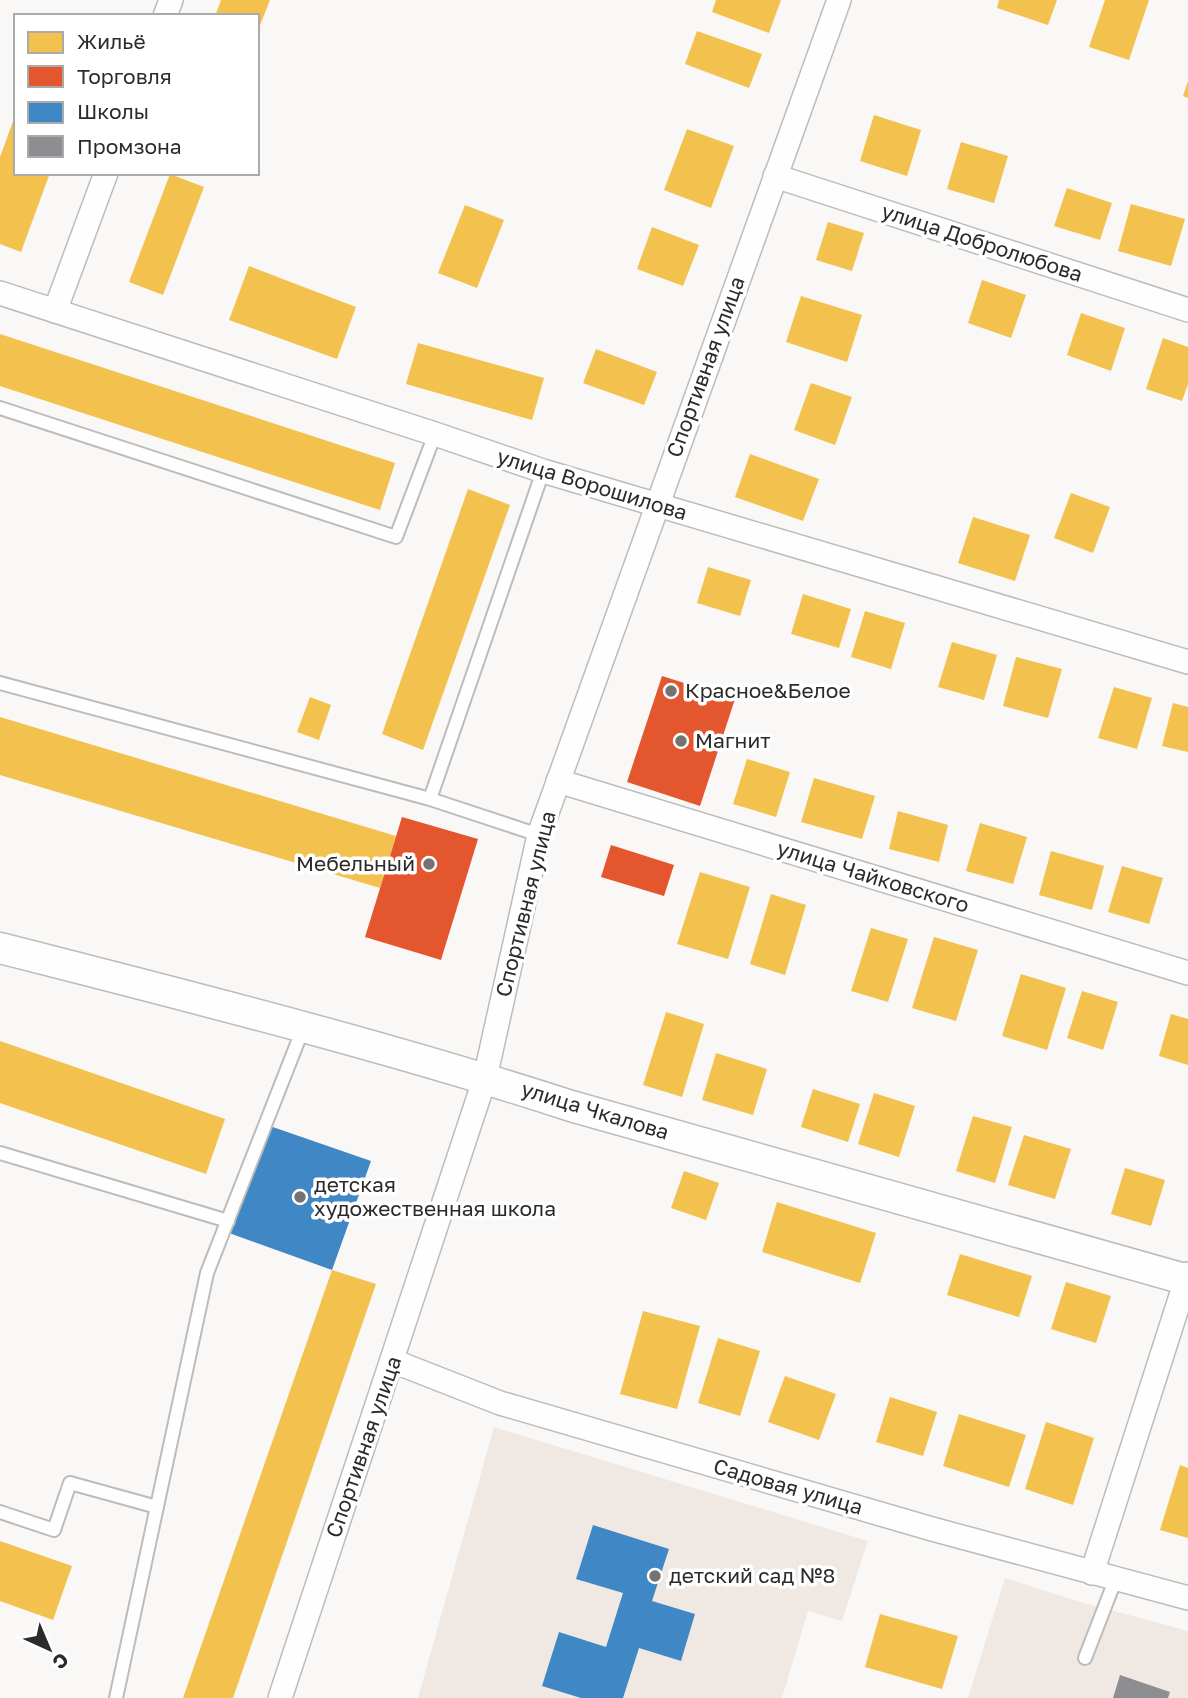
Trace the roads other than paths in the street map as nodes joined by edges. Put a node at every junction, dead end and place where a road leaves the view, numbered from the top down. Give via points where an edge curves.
1 (839, 0) edge
2 (105, 175) edge
3 (775, 176) junction
4 (0, 293) edge
5 (1188, 310) edge
6 (55, 311) junction
7 (0, 408) edge
8 (435, 434) junction
9 (543, 471) junction
10 (656, 505) junction
11 (1188, 662) edge
12 (0, 683) edge
13 (558, 781) junction
14 (430, 799) junction
15 (539, 835) junction
16 (0, 948) edge
17 (1188, 973) edge
18 (304, 1026) junction
19 (485, 1078) junction
20 (0, 1153) edge
21 (228, 1221) junction
22 (1188, 1278) edge
23 (393, 1361) junction
24 (157, 1507) junction
25 (0, 1512) edge
26 (1092, 1573) junction
27 (1116, 1578) junction
28 (1188, 1598) edge
29 (1085, 1658) dead end
30 (116, 1698) edge
31 (280, 1698) edge

1 - 3 street, Спортивная улица
2 - 6 street
3 - 5 street, улица Добролюбова
3 - 10 street, Спортивная улица
4 - 6 street, улица Ворошилова
6 - 8 street, улица Ворошилова
7 - 8 lane via 396,537
8 - 9 street, улица Ворошилова
9 - 10 street, улица Ворошилова
9 - 14 lane
10 - 11 street, улица Ворошилова
10 - 13 street, Спортивная улица
12 - 14 lane
13 - 15 street, Спортивная улица
13 - 17 street, улица Чайковского
14 - 15 lane
15 - 19 street, Спортивная улица
16 - 18 street, улица Чкалова
18 - 19 street, улица Чкалова
18 - 21 lane
19 - 22 street, улица Чкалова via 584,1110
19 - 23 street, Спортивная улица
20 - 21 lane
21 - 24 lane via 207,1273
22 - 26 street
23 - 26 street, Садовая улица via 500,1404
23 - 31 street, Спортивная улица
24 - 25 lane via 70,1483 54,1530
24 - 30 lane
26 - 27 street, Садовая улица
27 - 28 street, Садовая улица
27 - 29 lane

